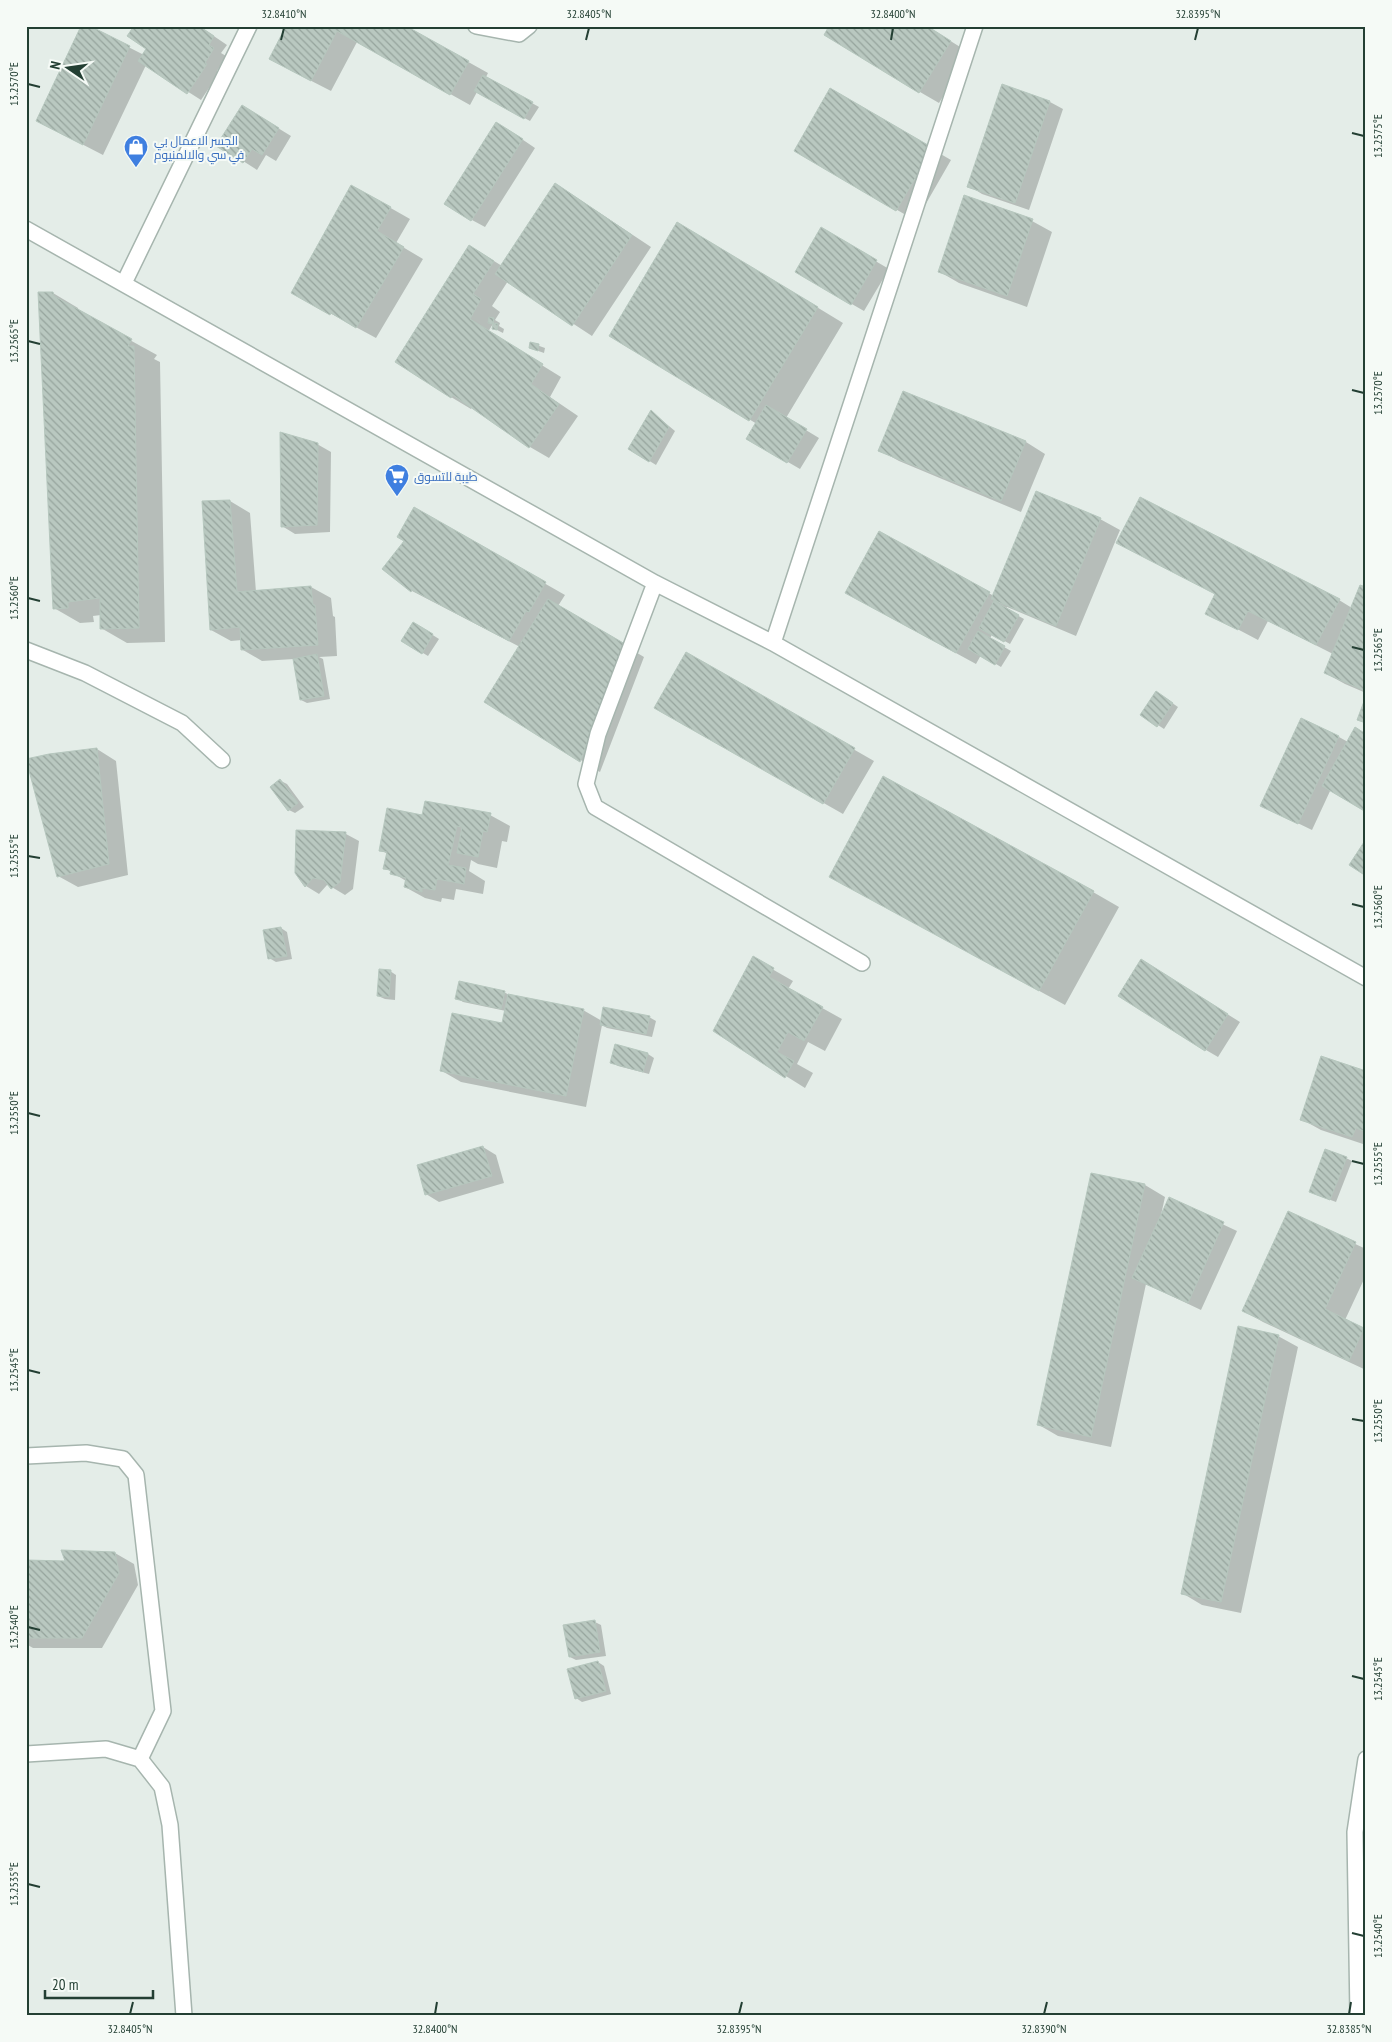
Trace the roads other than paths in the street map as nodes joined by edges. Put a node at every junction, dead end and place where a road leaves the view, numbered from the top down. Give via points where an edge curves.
1 (249, 26) edge
2 (476, 26) edge
3 (529, 26) edge
4 (975, 26) edge
5 (26, 229) edge
6 (124, 283) junction
7 (655, 583) junction
8 (773, 642) junction
9 (26, 650) edge
10 (222, 760) dead end
11 (862, 963) dead end
12 (1366, 978) edge
13 (26, 1456) edge
14 (26, 1754) edge
15 (1366, 1758) edge
16 (140, 1759) junction
17 (184, 2016) edge
18 (1358, 2016) edge

1 - 6 street
2 - 3 street via 519,34
4 - 8 street
5 - 6 street
6 - 7 street
7 - 8 street
7 - 11 street via 598,734 586,784 595,806
8 - 12 street
9 - 10 street via 85,673 182,723
13 - 16 street via 86,1453 123,1459 136,1475 163,1712
14 - 16 street via 106,1749
15 - 18 street via 1355,1832
16 - 17 street via 162,1787 170,1825

